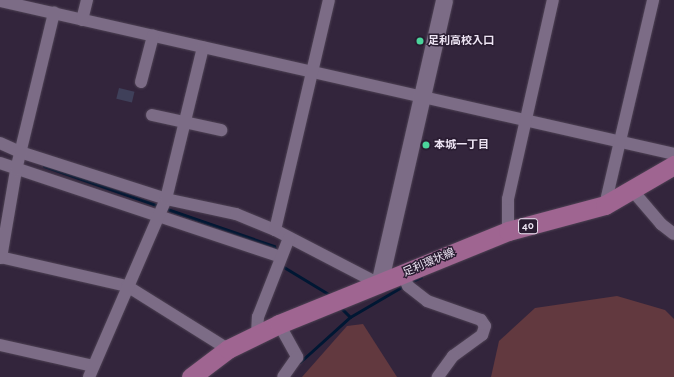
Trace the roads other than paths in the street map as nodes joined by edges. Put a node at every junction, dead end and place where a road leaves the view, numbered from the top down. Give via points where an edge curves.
1 (87, 0) edge
2 (329, 0) edge
3 (444, 0) edge
4 (553, 0) edge
5 (652, 0) edge
6 (0, 1) edge
7 (54, 13) junction
8 (82, 20) junction
9 (153, 36) junction
10 (203, 47) junction
11 (312, 72) junction
12 (141, 82) dead end
13 (421, 97) junction
14 (152, 115) dead end
15 (525, 120) junction
16 (185, 123) junction
17 (221, 130) dead end
18 (619, 141) junction
19 (0, 143) edge
20 (20, 152) junction
21 (674, 154) edge
22 (0, 163) edge
23 (674, 165) edge
24 (16, 170) junction
25 (634, 194) junction
26 (166, 199) junction
27 (605, 205) junction
28 (156, 218) junction
29 (275, 230) junction
30 (508, 231) junction
31 (674, 234) edge
32 (289, 238) junction
33 (281, 257) junction
34 (0, 258) edge
35 (405, 281) junction
36 (380, 284) junction
37 (128, 286) junction
38 (280, 324) junction
39 (257, 334) junction
40 (0, 345) edge
41 (228, 349) junction
42 (91, 372) edge
43 (191, 377) edge
44 (283, 377) edge
45 (438, 377) edge

1 - 8 street
2 - 11 street
3 - 13 street
4 - 15 street
5 - 18 street
6 - 7 street
7 - 8 street
7 - 20 street
8 - 9 street
9 - 10 street
9 - 12 street
10 - 11 street
10 - 16 street
11 - 13 street
11 - 29 street
13 - 15 street
13 - 36 street
14 - 16 street
15 - 18 street
15 - 30 street via 508,199
16 - 17 street
16 - 26 street
18 - 21 street
18 - 27 street
19 - 20 street
20 - 24 street
20 - 26 street
22 - 24 street
23 - 25 main road, 足利環状線 / 40
24 - 28 street
24 - 34 street
25 - 27 main road, 足利環状線 / 40
25 - 31 street
26 - 28 street
26 - 29 street via 236,214
27 - 30 main road, 足利環状線 / 40
28 - 33 street via 231,239
28 - 37 street
29 - 32 street
30 - 35 main road, 足利環状線 / 40
32 - 33 street
32 - 36 street
33 - 39 street via 258,317
34 - 37 street
35 - 36 main road, 足利環状線 / 40
35 - 45 street via 426,301 481,320 485,326 482,335 453,356
36 - 38 main road, 足利環状線 / 40
37 - 41 street
37 - 42 street
38 - 39 main road, 足利環状線 / 40
38 - 44 street via 297,357
39 - 41 main road, 足利環状線 / 40
40 - 42 street
41 - 43 main road, 足利環状線 / 40

